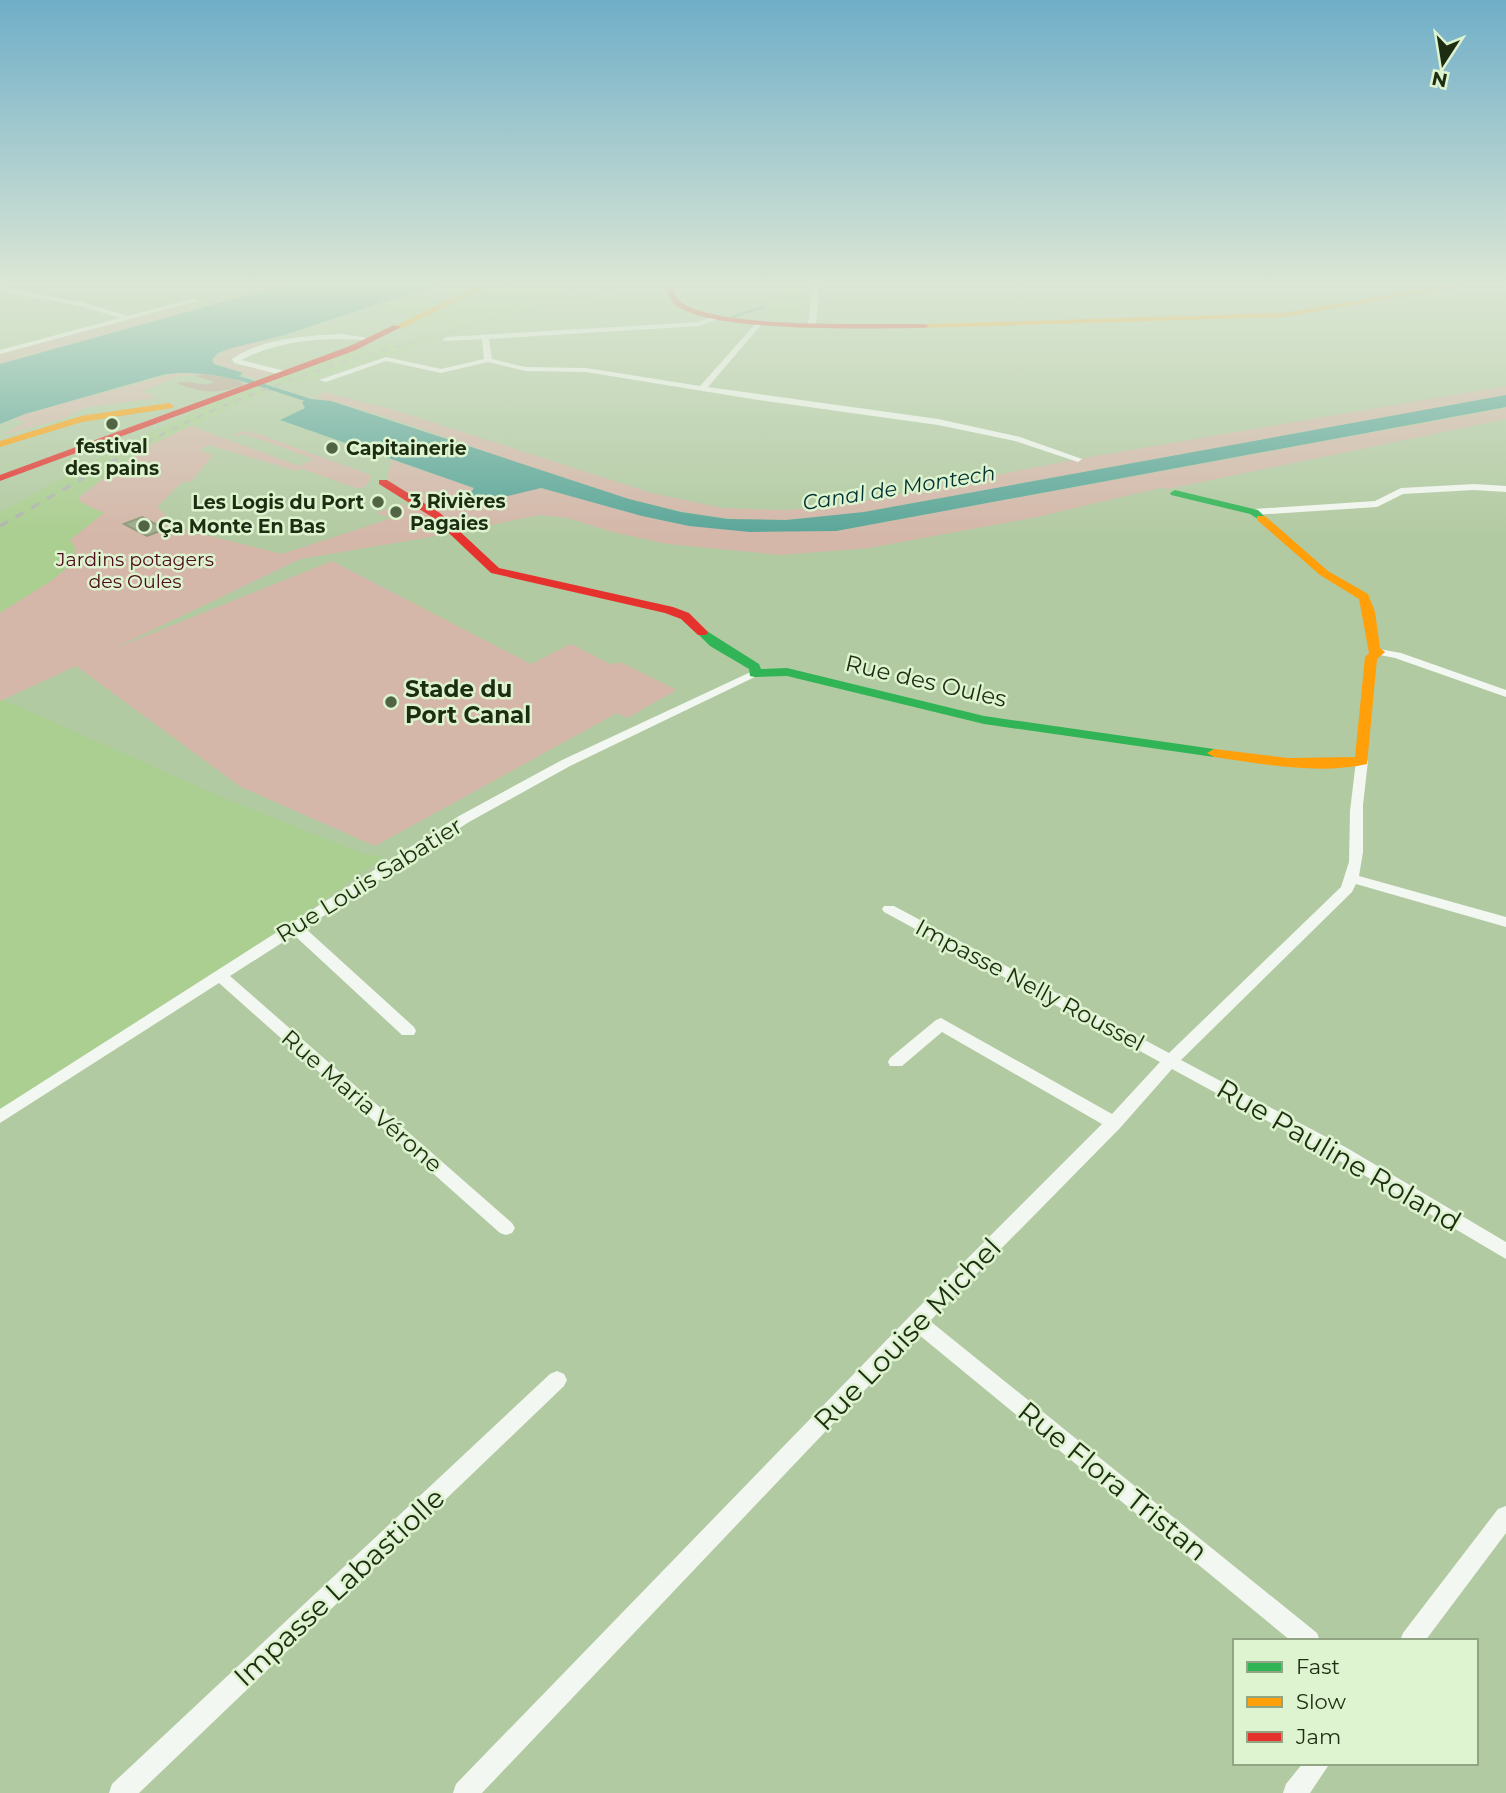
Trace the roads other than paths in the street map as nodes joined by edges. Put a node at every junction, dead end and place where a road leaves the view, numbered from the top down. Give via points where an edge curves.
1 (266, 369) edge
2 (293, 369) edge
3 (357, 369) edge
4 (431, 369) edge
5 (452, 369) edge
6 (524, 369) edge
7 (719, 369) edge
8 (282, 373) junction
9 (323, 380) dead end
10 (702, 389) junction
11 (166, 411) junction
12 (0, 444) edge
13 (1078, 459) dead end
14 (0, 478) edge
15 (383, 482) dead end
16 (1506, 489) edge
17 (1175, 493) dead end
18 (1254, 512) junction
19 (1379, 652) junction
20 (755, 673) junction
21 (1506, 694) edge
22 (1362, 761) junction
23 (1353, 879) junction
24 (890, 909) dead end
25 (1506, 922) edge
26 (295, 927) junction
27 (219, 975) junction
28 (408, 1031) dead end
29 (1171, 1060) junction
30 (897, 1062) dead end
31 (0, 1117) edge
32 (1114, 1123) junction
33 (506, 1227) dead end
34 (1506, 1251) edge
35 (917, 1322) junction
36 (557, 1380) dead end
37 (1506, 1516) edge
38 (1307, 1639) edge
39 (1413, 1639) edge
40 (1316, 1765) edge
41 (121, 1793) edge
42 (465, 1793) edge
43 (1295, 1793) edge

1 - 8 street
2 - 8 main road
3 - 9 street
4 - 5 street
6 - 10 street via 586,370
7 - 10 street
8 - 11 main road
10 - 13 street via 976,428
11 - 12 main road via 82,419
11 - 14 main road
15 - 20 main road via 436,515 495,570 685,616 714,643 755,667
16 - 18 street via 1474,486 1401,491 1377,505
17 - 18 main road
18 - 19 main road via 1324,573 1364,597 1370,636
19 - 21 street
19 - 22 main road via 1371,657
20 - 22 main road, Rue des Oules via 788,672 985,720 1111,740 1294,764
20 - 26 street, Rue Louis Sabatier via 566,763 464,819
22 - 23 street
23 - 25 street
23 - 29 street, Rue Louise Michel
24 - 29 street, Impasse Nelly Roussel
26 - 27 street, Rue Louis Sabatier
26 - 28 street
27 - 31 street, Rue Louis Sabatier
27 - 33 street, Rue Maria Vérone
29 - 32 street, Rue Louise Michel
29 - 34 street, Rue Pauline Roland
30 - 32 street via 942,1024
32 - 35 street, Rue Louise Michel
35 - 38 street, Rue Flora Tristan
35 - 42 street, Rue Louise Michel
36 - 41 street, Impasse Labastiolle
37 - 39 street
40 - 43 street

